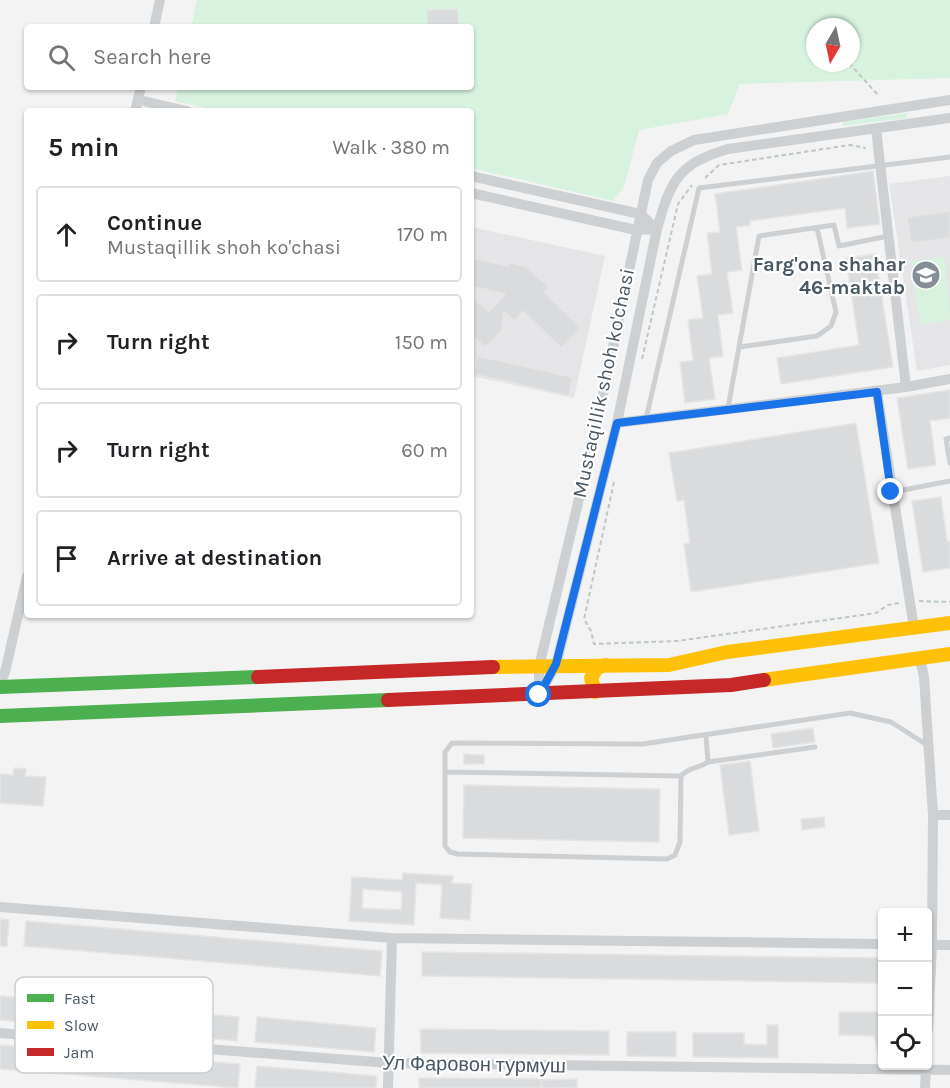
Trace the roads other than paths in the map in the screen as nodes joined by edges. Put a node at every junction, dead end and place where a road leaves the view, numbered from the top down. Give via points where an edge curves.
1 (160, 0) edge
2 (167, 0) edge
3 (157, 13) junction
4 (155, 24) edge
5 (140, 90) edge
6 (950, 100) edge
7 (137, 106) edge
8 (157, 108) edge
9 (950, 118) edge
10 (876, 129) junction
11 (950, 157) edge
12 (880, 167) junction
13 (474, 177) edge
14 (474, 194) edge
15 (640, 214) junction
16 (817, 228) junction
17 (657, 229) junction
18 (636, 230) junction
19 (888, 236) junction
20 (740, 347) junction
21 (950, 379) edge
22 (906, 387) junction
23 (877, 392) junction
24 (728, 410) junction
25 (646, 419) junction
26 (617, 423) junction
27 (950, 438) edge
28 (950, 463) edge
29 (950, 481) edge
30 (891, 492) junction
31 (24, 591) edge
32 (950, 623) edge
33 (914, 628) junction
34 (950, 654) edge
35 (920, 659) junction
36 (556, 664) junction
37 (606, 664) junction
38 (538, 667) junction
39 (0, 685) edge
40 (595, 692) junction
41 (539, 695) junction
42 (0, 716) edge
43 (706, 736) junction
44 (928, 746) junction
45 (815, 747) dead end
46 (708, 762) junction
47 (445, 772) junction
48 (681, 776) junction
49 (933, 815) junction
50 (950, 815) edge
51 (0, 907) edge
52 (931, 908) edge
53 (392, 938) junction
54 (878, 944) edge
55 (932, 945) edge
56 (950, 945) edge
57 (929, 962) edge
58 (927, 1016) edge
59 (0, 1033) edge
60 (15, 1034) edge
61 (213, 1049) edge
62 (389, 1063) junction
63 (878, 1068) edge
64 (932, 1069) edge
65 (925, 1070) edge
66 (950, 1070) edge
67 (388, 1088) edge
68 (925, 1088) edge

1 - 3 street
2 - 3 lane
3 - 4 street
5 - 7 street
6 - 15 street, Mustaqillik shoh ko'chasi via 694,140 657,163 648,180
7 - 8 street
9 - 10 street, Mustaqillik shoh ko'chasi
10 - 12 street
10 - 17 street, Mustaqillik shoh ko'chasi via 728,149 700,157 683,170 665,199
11 - 12 lane
12 - 19 street
12 - 25 lane via 699,188
13 - 15 street
14 - 18 street
15 - 17 street
15 - 18 street, Mustaqillik shoh ko'chasi
16 - 19 lane via 834,225 839,246
16 - 20 lane via 759,236
16 - 20 lane via 836,312 831,326 817,336
17 - 18 street
17 - 26 street, Mustaqillik shoh ko'chasi
18 - 38 street, Mustaqillik shoh ko'chasi via 597,423
19 - 22 street
20 - 24 lane
21 - 22 street
22 - 23 street
23 - 24 street
23 - 30 street
24 - 25 street
25 - 26 street
26 - 36 street, Mustaqillik shoh ko'chasi
27 - 28 lane via 946,439
29 - 30 lane
30 - 33 street
31 - 39 street
32 - 33 street
33 - 37 street via 727,652 669,665
34 - 35 street
35 - 40 street via 732,685
35 - 44 street
36 - 37 street
36 - 38 street
36 - 41 street, Mustaqillik shoh ko'chasi
37 - 40 street via 597,668 591,678
38 - 39 street
38 - 41 street, Mustaqillik shoh ko'chasi
40 - 41 street
41 - 42 street
43 - 44 lane via 850,713 891,722
43 - 46 lane
43 - 47 lane via 643,744 452,743 446,752
44 - 49 street
45 - 46 lane
46 - 48 lane
47 - 48 lane
47 - 48 lane via 444,840 450,852 667,859 679,850
49 - 50 street
49 - 52 street
51 - 53 street
53 - 54 street
53 - 62 street
55 - 56 street
57 - 58 street
59 - 60 street, Ул Фаровон турмуш
61 - 62 street, Ул Фаровон турмуш
62 - 63 street, Ул Фаровон турмуш
62 - 67 street
64 - 66 street, Ул Фаровон турмуш
65 - 68 street

